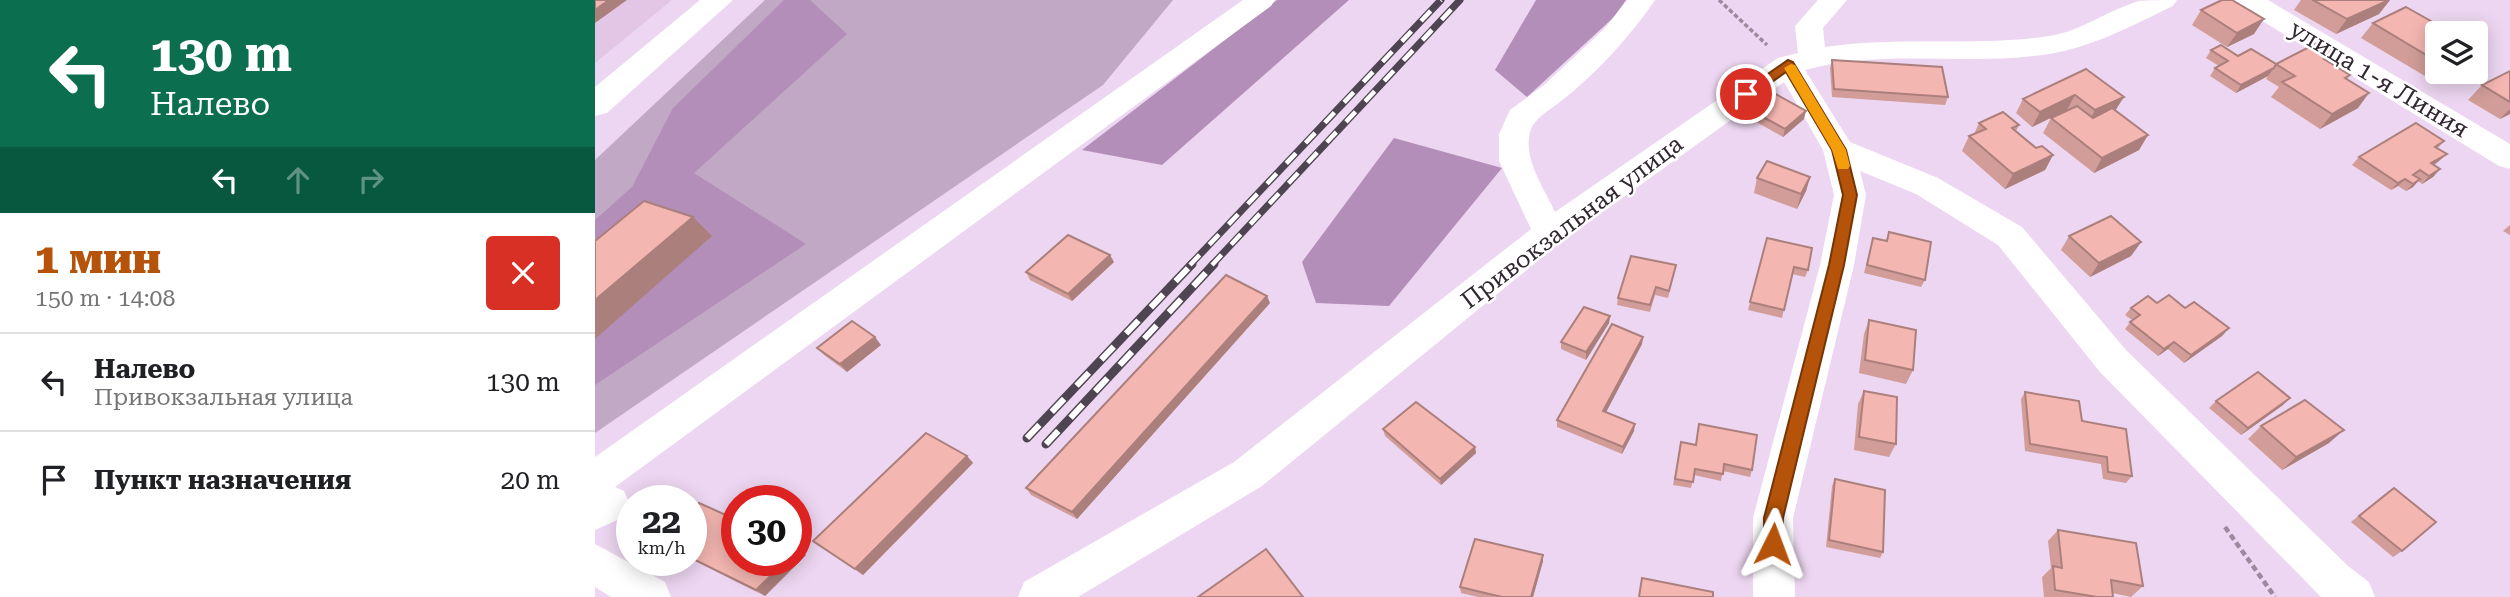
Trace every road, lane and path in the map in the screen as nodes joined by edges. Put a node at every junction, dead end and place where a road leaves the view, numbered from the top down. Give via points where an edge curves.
1 (718, 0) edge
2 (1261, 0) edge
3 (1641, 0) edge
4 (1719, 0) edge
5 (1833, 0) edge
6 (2163, 0) edge
7 (2248, 0) edge
8 (1801, 60) junction
9 (595, 105) edge
10 (1839, 150) junction
11 (2510, 158) edge
12 (1549, 233) junction
13 (600, 498) edge
14 (595, 564) edge
15 (649, 597) edge
16 (1039, 597) edge
17 (1774, 597) edge
18 (2354, 597) edge

1 - 9 main road
2 - 13 street via 1036,146
3 - 12 street via 1615,34 1554,93 1521,117 1514,134 1515,160
4 - 8 path
5 - 8 street via 1809,26 1809,43
6 - 8 street via 2075,40 2049,45
7 - 11 street, улица 1-я Линия
8 - 10 street
8 - 12 street, Привокзальная улица
10 - 17 street via 1850,195 1837,265 1773,518
10 - 18 street via 1927,186 2010,236 2113,360
12 - 16 street, Привокзальная улица via 1248,474
14 - 15 street

